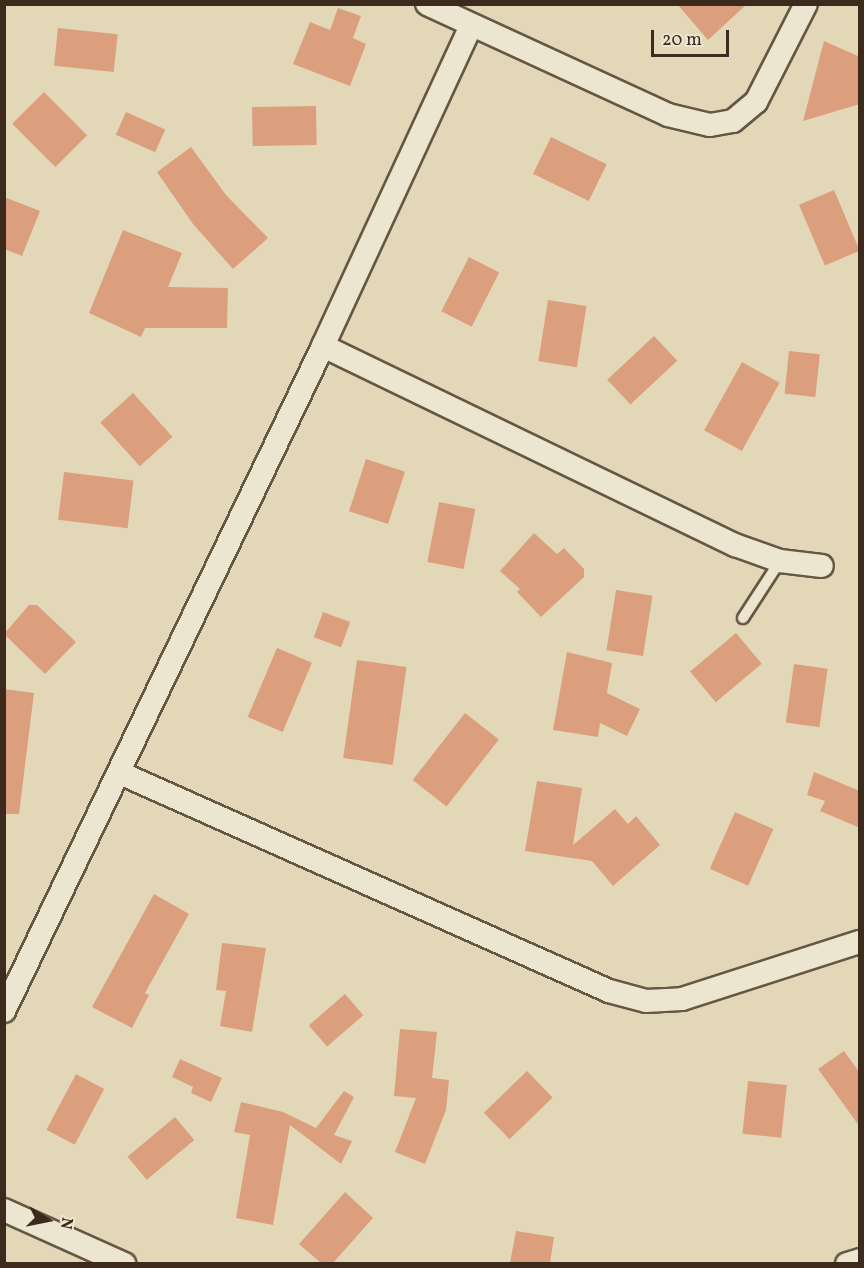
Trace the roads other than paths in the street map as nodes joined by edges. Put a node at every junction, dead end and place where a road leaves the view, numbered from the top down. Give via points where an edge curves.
1 (427, 4) edge
2 (806, 4) edge
3 (471, 26) junction
4 (323, 346) junction
5 (780, 561) junction
6 (822, 566) dead end
7 (743, 618) dead end
8 (120, 773) junction
9 (860, 942) edge
10 (4, 1011) edge
11 (4, 1210) edge
12 (860, 1260) edge
13 (124, 1263) edge
14 (847, 1263) edge

1 - 3 street
2 - 3 street via 756,102 733,121 710,126 668,115
3 - 4 street
4 - 5 street via 735,544
4 - 8 street
5 - 6 street
5 - 7 lane
8 - 9 street via 609,991 646,1001 682,999
8 - 10 street
11 - 13 street
12 - 14 street

